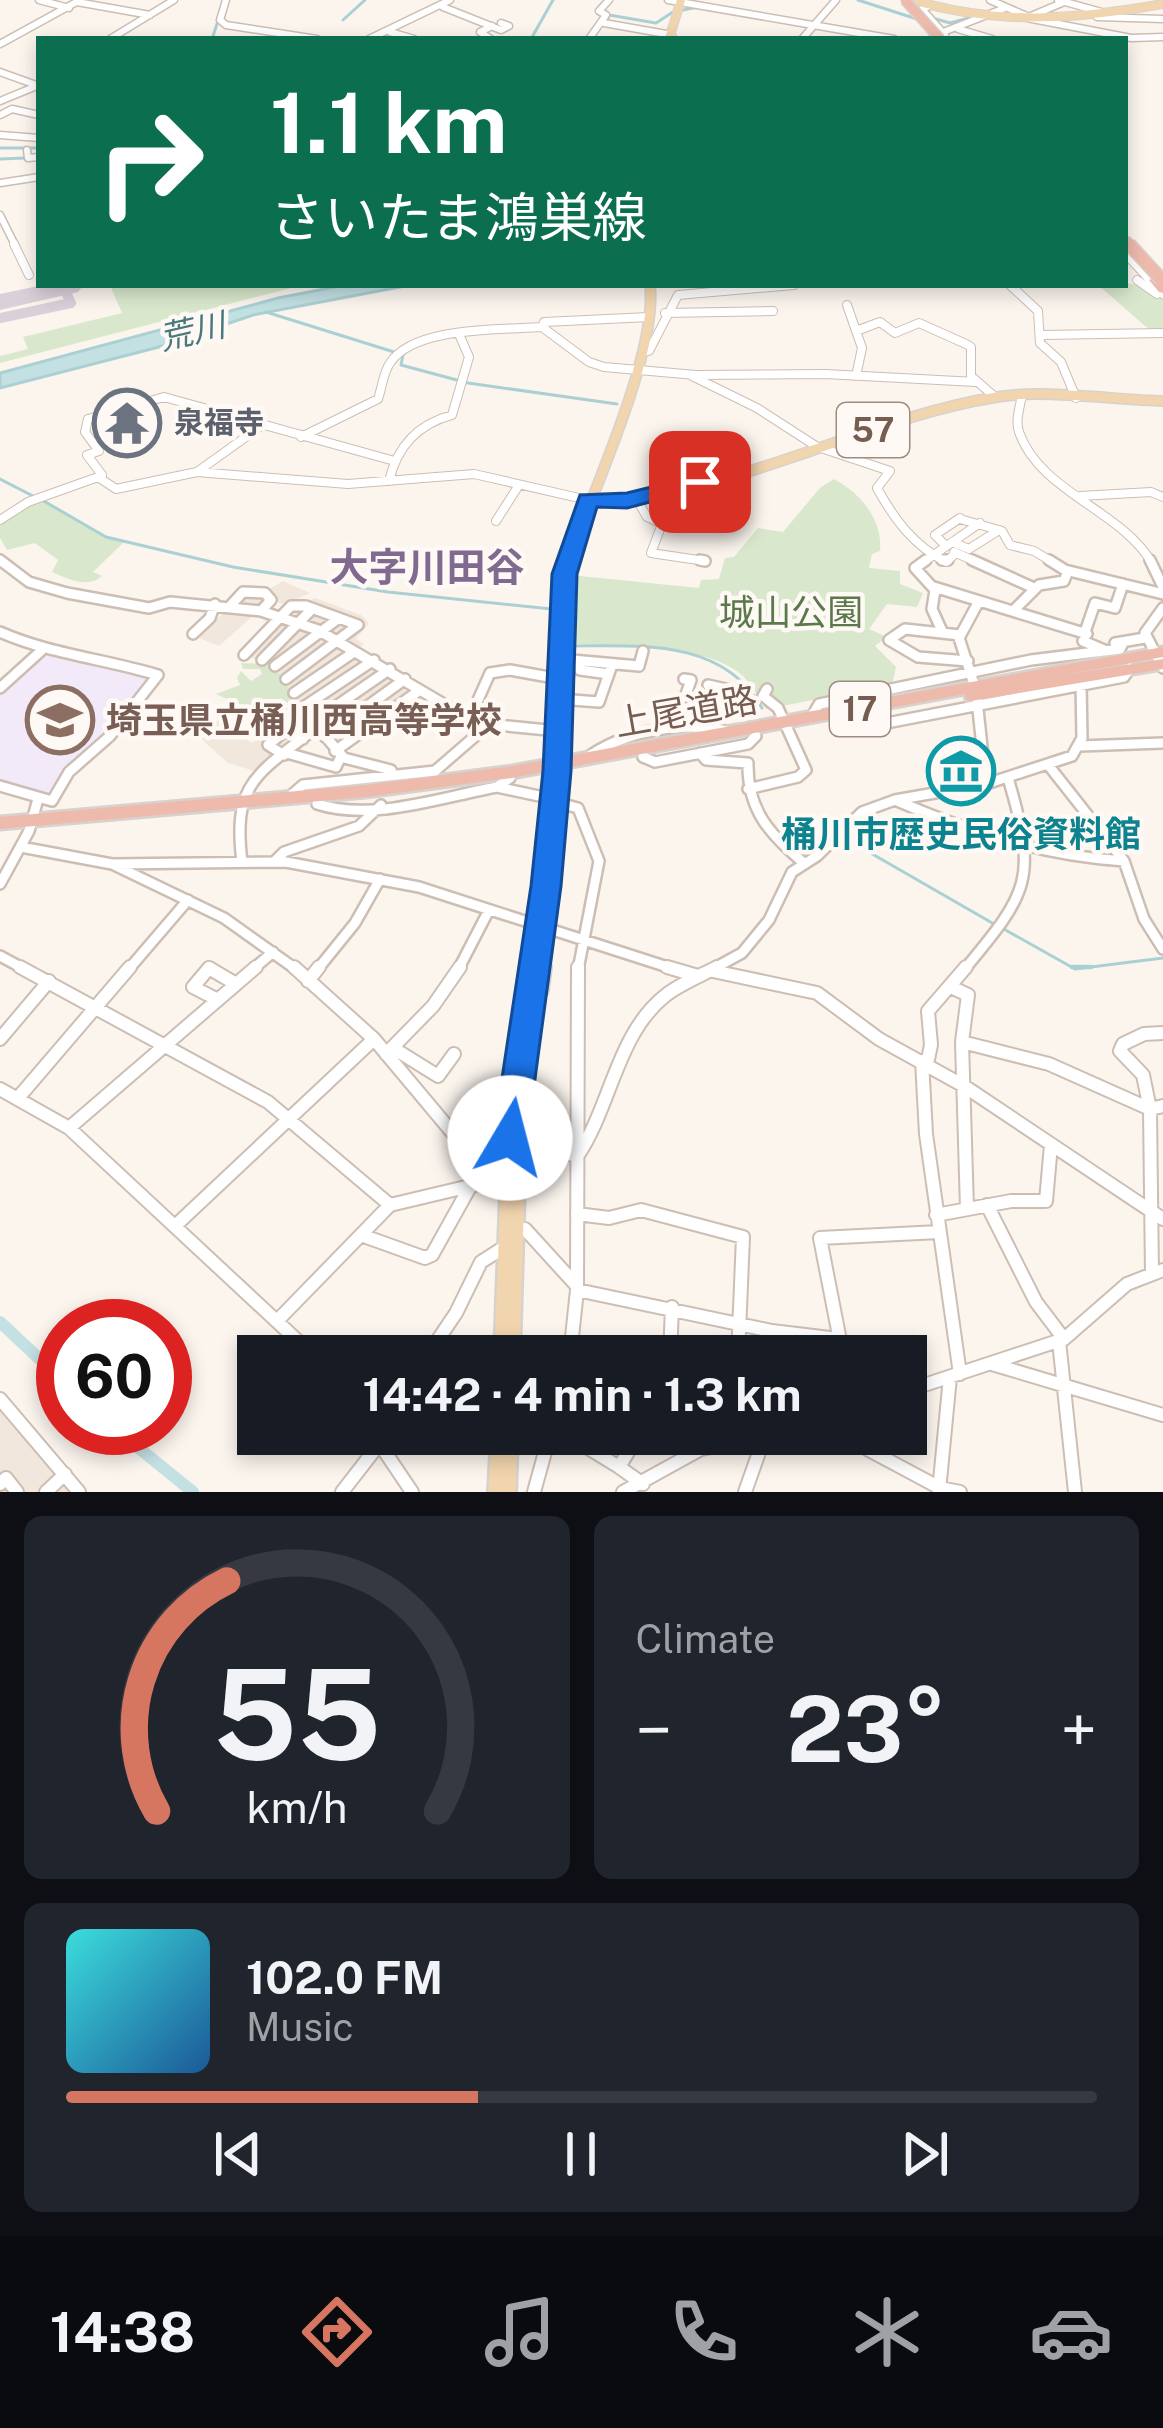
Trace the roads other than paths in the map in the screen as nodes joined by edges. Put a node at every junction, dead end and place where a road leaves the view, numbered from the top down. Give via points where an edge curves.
1 (39, 0) edge
2 (141, 0) edge
3 (174, 0) edge
4 (226, 0) edge
5 (450, 0) edge
6 (609, 0) edge
7 (668, 0) edge
8 (730, 0) edge
9 (836, 0) edge
10 (990, 0) edge
11 (78, 1) edge
12 (681, 1) edge
13 (1061, 1) edge
14 (908, 2) edge
15 (1163, 4) edge
16 (125, 8) junction
17 (443, 8) junction
18 (926, 8) junction
19 (1005, 8) junction
20 (69, 9) junction
21 (721, 9) junction
22 (150, 14) junction
23 (1110, 14) junction
24 (1097, 17) junction
25 (974, 18) junction
26 (1028, 18) junction
27 (930, 19) junction
28 (1163, 19) edge
29 (918, 20) junction
30 (1056, 22) junction
31 (604, 23) junction
32 (814, 25) junction
33 (958, 29) junction
34 (389, 32) junction
35 (115, 36) edge
36 (298, 36) edge
37 (378, 36) edge
38 (403, 36) edge
39 (482, 36) edge
40 (592, 36) edge
41 (665, 36) edge
42 (670, 36) edge
43 (805, 36) edge
44 (877, 36) edge
45 (938, 36) edge
46 (939, 36) edge
47 (940, 36) edge
48 (945, 36) edge
49 (982, 36) edge
50 (1051, 36) edge
51 (1122, 36) edge
52 (1128, 37) edge
53 (1163, 37) edge
54 (0, 44) edge
55 (0, 72) edge
56 (36, 85) edge
57 (36, 87) edge
58 (0, 103) edge
59 (12, 109) junction
60 (36, 114) edge
61 (0, 115) edge
62 (0, 136) edge
63 (36, 138) edge
64 (27, 155) dead end
65 (36, 156) edge
66 (36, 177) edge
67 (0, 183) edge
68 (0, 214) edge
69 (1128, 246) edge
70 (1128, 247) edge
71 (1128, 250) edge
72 (1151, 262) junction
73 (1136, 265) junction
74 (29, 274) dead end
75 (1137, 280) dead end
76 (651, 288) edge
77 (759, 288) edge
78 (1013, 288) edge
79 (1163, 288) edge
80 (847, 304) dead end
81 (773, 311) dead end
82 (657, 315) junction
83 (542, 327) junction
84 (646, 329) dead end
85 (856, 331) junction
86 (459, 333) junction
87 (1163, 333) edge
88 (1042, 335) junction
89 (644, 351) junction
90 (637, 367) junction
91 (688, 374) junction
92 (856, 376) junction
93 (976, 382) junction
94 (1022, 395) junction
95 (995, 397) junction
96 (1076, 398) junction
97 (1163, 401) edge
98 (98, 410) dead end
99 (113, 410) junction
100 (260, 426) junction
101 (301, 436) junction
102 (820, 448) junction
103 (391, 460) junction
104 (197, 472) junction
105 (734, 476) junction
106 (98, 478) junction
107 (389, 481) junction
108 (519, 485) junction
109 (1079, 496) junction
110 (1163, 497) edge
111 (636, 499) junction
112 (588, 500) junction
113 (5, 509) edge
114 (0, 520) edge
115 (496, 521) dead end
116 (980, 523) junction
117 (662, 524) junction
118 (999, 530) junction
119 (947, 545) junction
120 (956, 553) junction
121 (931, 556) junction
122 (705, 561) dead end
123 (1, 564) edge
124 (1068, 571) junction
125 (1123, 584) junction
126 (934, 587) junction
127 (1034, 588) junction
128 (1163, 591) edge
129 (979, 601) junction
130 (215, 604) junction
131 (231, 605) junction
132 (312, 608) junction
133 (1163, 608) edge
134 (261, 611) junction
135 (1013, 611) junction
136 (280, 617) junction
137 (339, 619) junction
138 (299, 623) junction
139 (0, 632) edge
140 (942, 632) junction
141 (322, 633) junction
142 (194, 634) dead end
143 (960, 635) junction
144 (1145, 638) junction
145 (1081, 640) junction
146 (337, 643) junction
147 (42, 650) junction
148 (1104, 650) junction
149 (354, 652) junction
150 (643, 652) dead end
151 (244, 655) dead end
152 (561, 659) junction
153 (262, 660) dead end
154 (374, 660) junction
155 (1161, 660) edge
156 (968, 661) junction
157 (275, 666) dead end
158 (1130, 668) junction
159 (390, 669) junction
160 (610, 670) junction
161 (972, 677) junction
162 (286, 679) dead end
163 (405, 679) junction
164 (560, 679) junction
165 (684, 679) dead end
166 (1081, 684) junction
167 (708, 685) dead end
168 (0, 688) edge
169 (766, 689) dead end
170 (420, 690) junction
171 (294, 693) dead end
172 (685, 698) dead end
173 (559, 699) junction
174 (978, 701) junction
175 (302, 708) dead end
176 (727, 711) dead end
177 (811, 718) junction
178 (851, 718) junction
179 (469, 720) junction
180 (487, 726) junction
181 (788, 726) junction
182 (317, 727) junction
183 (558, 731) junction
184 (756, 736) junction
185 (303, 739) junction
186 (327, 739) junction
187 (1163, 743) edge
188 (1080, 746) junction
189 (338, 753) junction
190 (700, 753) junction
191 (286, 754) junction
192 (306, 760) junction
193 (652, 762) junction
194 (1049, 766) junction
195 (557, 768) junction
196 (435, 771) junction
197 (393, 775) junction
198 (1008, 778) junction
199 (456, 779) junction
200 (504, 783) junction
201 (986, 784) junction
202 (0, 786) edge
203 (748, 789) dead end
204 (288, 798) junction
205 (38, 799) junction
206 (895, 800) junction
207 (556, 801) junction
208 (316, 804) junction
209 (381, 805) junction
210 (241, 807) junction
211 (0, 823) edge
212 (0, 833) edge
213 (27, 833) junction
214 (1022, 844) junction
215 (275, 861) junction
216 (1124, 861) junction
217 (242, 862) junction
218 (112, 864) junction
219 (805, 864) junction
220 (380, 879) junction
221 (0, 884) edge
222 (188, 900) junction
223 (489, 910) junction
224 (545, 930) junction
225 (581, 943) junction
226 (1163, 949) edge
227 (273, 952) junction
228 (0, 956) edge
229 (713, 971) junction
230 (698, 976) junction
231 (49, 981) junction
232 (308, 981) junction
233 (236, 984) junction
234 (952, 987) junction
235 (218, 1000) junction
236 (96, 1006) junction
237 (1163, 1033) edge
238 (0, 1039) edge
239 (374, 1039) junction
240 (962, 1042) junction
241 (164, 1046) junction
242 (390, 1051) junction
243 (454, 1054) dead end
244 (924, 1063) junction
245 (964, 1086) junction
246 (0, 1089) edge
247 (18, 1098) junction
248 (1156, 1107) edge
249 (288, 1122) junction
250 (69, 1128) junction
251 (1051, 1145) junction
252 (466, 1146) junction
253 (513, 1152) junction
254 (578, 1155) junction
255 (491, 1181) junction
256 (471, 1185) junction
257 (508, 1199) junction
258 (390, 1205) junction
259 (987, 1205) junction
260 (967, 1209) junction
261 (577, 1214) junction
262 (936, 1215) junction
263 (1158, 1215) edge
264 (175, 1226) junction
265 (525, 1228) dead end
266 (939, 1232) junction
267 (361, 1235) junction
268 (506, 1246) junction
269 (1158, 1272) edge
270 (577, 1288) junction
271 (672, 1307) junction
272 (278, 1321) junction
273 (739, 1325) junction
274 (292, 1335) edge
275 (442, 1335) edge
276 (503, 1335) edge
277 (512, 1335) edge
278 (572, 1335) edge
279 (671, 1335) edge
280 (739, 1335) edge
281 (787, 1335) edge
282 (837, 1335) edge
283 (1062, 1340) junction
284 (992, 1364) junction
285 (955, 1375) junction
286 (927, 1384) edge
287 (1067, 1388) junction
288 (0, 1400) edge
289 (1163, 1415) edge
290 (368, 1455) edge
291 (390, 1455) edge
292 (498, 1455) edge
293 (509, 1455) edge
294 (544, 1455) edge
295 (600, 1455) edge
296 (627, 1455) edge
297 (691, 1455) edge
298 (758, 1455) edge
299 (877, 1455) edge
300 (620, 1467) junction
301 (65, 1474) junction
302 (0, 1484) edge
303 (643, 1484) junction
304 (940, 1490) edge
305 (16, 1492) edge
306 (46, 1492) edge
307 (79, 1492) edge
308 (342, 1492) edge
309 (412, 1492) edge
310 (496, 1492) edge
311 (508, 1492) edge
312 (534, 1492) edge
313 (623, 1492) edge
314 (745, 1492) edge
315 (960, 1492) edge
316 (1075, 1492) edge

1 - 20 street
2 - 16 street
3 - 22 street
4 - 36 street via 224,24
5 - 17 street
6 - 31 street via 599,11
7 - 12 street
8 - 21 street
9 - 32 street
10 - 19 street
11 - 16 street
11 - 20 street
12 - 21 street
12 - 42 main road
13 - 23 street
13 - 26 street
14 - 18 main road
14 - 29 street
14 - 46 highway, bridge
15 - 23 main road
16 - 22 street
17 - 34 street
17 - 39 street via 500,23
18 - 25 main road
18 - 27 street
19 - 25 street
19 - 26 street
20 - 54 street
21 - 32 street
22 - 35 street
23 - 24 main road
24 - 28 street
24 - 30 main road
25 - 26 main road
25 - 33 street
26 - 30 main road
27 - 29 street
27 - 47 street
29 - 45 street
30 - 50 street
30 - 51 street
31 - 40 street
31 - 41 street
32 - 43 street
32 - 44 street
33 - 48 street
33 - 49 street
34 - 37 street
34 - 38 street
52 - 53 street
55 - 56 street
57 - 58 street
58 - 59 street
59 - 60 street
59 - 61 street
62 - 63 street
64 - 65 street
66 - 67 street
68 - 74 street
69 - 72 street
70 - 79 highway, bridge
71 - 73 street
72 - 73 street
72 - 79 street
73 - 79 street
75 - 79 street
76 - 82 main road
77 - 82 street via 678,295
78 - 88 street via 1038,311
80 - 85 street
81 - 82 street
82 - 83 street via 560,319
82 - 89 main road
83 - 86 street
83 - 90 street via 589,362
84 - 89 street
85 - 92 street
85 - 93 street via 880,322 895,333 919,323 971,347
86 - 101 street via 401,350 378,399
86 - 103 street via 470,357 452,415 437,417
87 - 88 street
88 - 96 street
89 - 90 main road
90 - 91 street
90 - 112 main road
91 - 92 street
91 - 102 street via 746,399
92 - 93 street
93 - 95 street
94 - 95 main road, 57
94 - 96 main road, 57
94 - 109 street via 1022,436
95 - 102 main road, 57
96 - 97 main road, 57
98 - 99 street
99 - 100 street via 164,397
99 - 106 street via 88,419 85,432 99,451 87,455
100 - 101 street
100 - 104 street
101 - 103 street
102 - 105 main road, 57
102 - 121 street via 890,471 878,488
103 - 107 street
104 - 106 street via 128,489
104 - 107 street
105 - 111 main road, 57
105 - 117 street via 696,512
106 - 113 street
107 - 108 street via 464,473
108 - 112 street
108 - 115 street
109 - 110 street
109 - 128 street via 1139,544
111 - 112 main road, 57
111 - 117 street
112 - 152 main road via 566,565
113 - 114 street
116 - 118 street
116 - 119 street
116 - 119 street via 960,518 935,535
117 - 122 street via 650,553
118 - 119 street via 969,549
118 - 124 street via 1010,545
119 - 120 street
119 - 121 street
120 - 121 street via 946,562
120 - 127 street
121 - 126 street via 915,568
123 - 130 street via 51,589 136,606
124 - 125 street
124 - 127 street via 1064,581
125 - 128 street
125 - 145 street via 1115,608 1095,603
126 - 129 street
126 - 140 street
127 - 135 street
129 - 135 street
129 - 143 street
130 - 131 street
130 - 142 street
131 - 134 street
131 - 134 street via 243,592 265,592 271,600
132 - 136 street via 291,606
132 - 137 street
132 - 138 street
133 - 144 street
134 - 136 street
135 - 145 street
136 - 138 street
136 - 151 street
137 - 141 street
137 - 146 street via 358,625
138 - 141 street
138 - 153 street
139 - 147 street
140 - 143 street
140 - 156 street via 905,629 889,640 913,656
141 - 146 street
141 - 157 street
143 - 156 street
144 - 148 street
144 - 155 street
145 - 148 street
146 - 149 street
146 - 162 street
147 - 168 street
147 - 205 street via 158,675 52,801
148 - 161 street
149 - 154 street
149 - 171 street
150 - 160 street via 639,666
152 - 160 street via 579,661 580,670
152 - 164 main road
154 - 159 street
154 - 175 street
155 - 158 highway, 上尾道路 / 17
155 - 177 highway, 上尾道路 / 17
156 - 161 street
158 - 166 street via 1124,677
158 - 178 highway, 上尾道路 / 17
159 - 163 street
159 - 182 street
160 - 173 street via 599,701
161 - 177 street via 819,704
163 - 170 street
163 - 186 street
164 - 173 main road
164 - 179 street via 490,674
165 - 172 street via 691,680
166 - 174 street
166 - 188 street
167 - 176 street via 735,692
169 - 181 street via 763,696
170 - 179 street
170 - 189 street
173 - 183 main road
174 - 178 street via 870,725
174 - 201 street
177 - 181 highway, 上尾道路 / 17
178 - 181 highway, 上尾道路 / 17
179 - 180 street
180 - 183 street
180 - 196 street
181 - 184 highway, 上尾道路 / 17
181 - 195 highway, 上尾道路 / 17
181 - 203 street via 805,773
182 - 185 street
182 - 186 street
183 - 195 main road
184 - 190 street
184 - 193 highway, 上尾道路 / 17
185 - 191 street
185 - 191 street via 285,731 268,745
186 - 189 street
186 - 192 street
187 - 188 street
188 - 194 street
189 - 192 street via 336,767
189 - 197 street
190 - 193 street
190 - 219 street via 748,763 747,797 767,831
191 - 192 street
191 - 210 street via 261,773
193 - 195 highway, 上尾道路 / 17
194 - 198 street
194 - 216 street
195 - 199 highway, 上尾道路 / 17
195 - 200 highway, 上尾道路 / 17
195 - 207 main road
196 - 197 street
196 - 199 street
197 - 204 street via 303,785
198 - 201 street
198 - 214 street
199 - 204 highway, 上尾道路 / 17
200 - 207 street
200 - 208 highway, 上尾道路 / 17
200 - 209 street
201 - 206 street
202 - 205 street
204 - 210 highway, 上尾道路 / 17
205 - 213 street
206 - 214 street
206 - 219 street via 866,809
207 - 224 main road
207 - 225 street via 578,808 598,848
208 - 209 street via 332,812
208 - 210 highway, 上尾道路 / 17
209 - 215 street via 359,826
210 - 213 highway, 上尾道路 / 17
210 - 217 street
211 - 213 highway, 上尾道路 / 17
212 - 213 highway, 上尾道路 / 17
213 - 218 street
213 - 221 street
214 - 216 street
214 - 234 street via 1022,891
215 - 217 street
215 - 220 street
216 - 226 street
217 - 218 street
218 - 222 street
219 - 229 street via 792,872 758,936
220 - 223 street
220 - 232 street
222 - 227 street
222 - 236 street
223 - 224 street
223 - 242 street via 443,994
224 - 225 street
224 - 253 main road
225 - 230 street
225 - 254 street
227 - 232 street
227 - 233 street
228 - 231 street
229 - 230 street
229 - 244 street via 817,993
230 - 254 street via 670,990 630,1040
231 - 236 street
231 - 238 street
232 - 239 street
233 - 235 street
233 - 235 street via 209,968 193,987
234 - 240 street via 968,995
234 - 244 street via 928,1011
235 - 241 street
236 - 241 street
236 - 247 street
237 - 248 street via 1144,1034 1120,1051 1143,1075
239 - 242 street
239 - 249 street
240 - 245 street
240 - 248 street via 1049,1064
241 - 249 street via 268,1102
241 - 250 street
242 - 243 street via 438,1076
242 - 252 street
244 - 245 street
244 - 262 street
245 - 251 street
245 - 260 street
246 - 247 street
247 - 250 street
248 - 263 street
249 - 258 street
249 - 264 street
250 - 264 street
251 - 259 street via 1046,1201
251 - 263 street
252 - 253 street
252 - 255 street
253 - 254 street
253 - 257 main road
253 - 277 main road
254 - 261 street
255 - 256 street
255 - 257 street
256 - 258 street
256 - 267 street via 432,1255
257 - 268 main road
258 - 267 street
259 - 260 street
259 - 283 street
260 - 262 street
261 - 270 street
261 - 273 street via 609,1218 640,1210 743,1237
262 - 266 street
263 - 269 street
264 - 272 street
265 - 270 street
266 - 282 street via 820,1238
266 - 285 street
267 - 272 street
268 - 275 street via 469,1276
268 - 276 main road
269 - 283 street via 1127,1284
270 - 271 street
270 - 278 street
271 - 273 street
271 - 279 street
272 - 274 street
273 - 280 street
273 - 281 street
283 - 284 street
283 - 287 street
284 - 285 street
284 - 287 street
285 - 286 street
285 - 304 street
287 - 289 street
287 - 316 street
288 - 301 street
290 - 308 street
291 - 309 street
292 - 310 main road
293 - 311 main road
294 - 312 street
295 - 300 street
296 - 300 street
297 - 303 street
298 - 314 street
299 - 304 street
300 - 303 street
301 - 306 street
301 - 307 street
302 - 305 street via 6,1478
303 - 313 street
304 - 315 street

